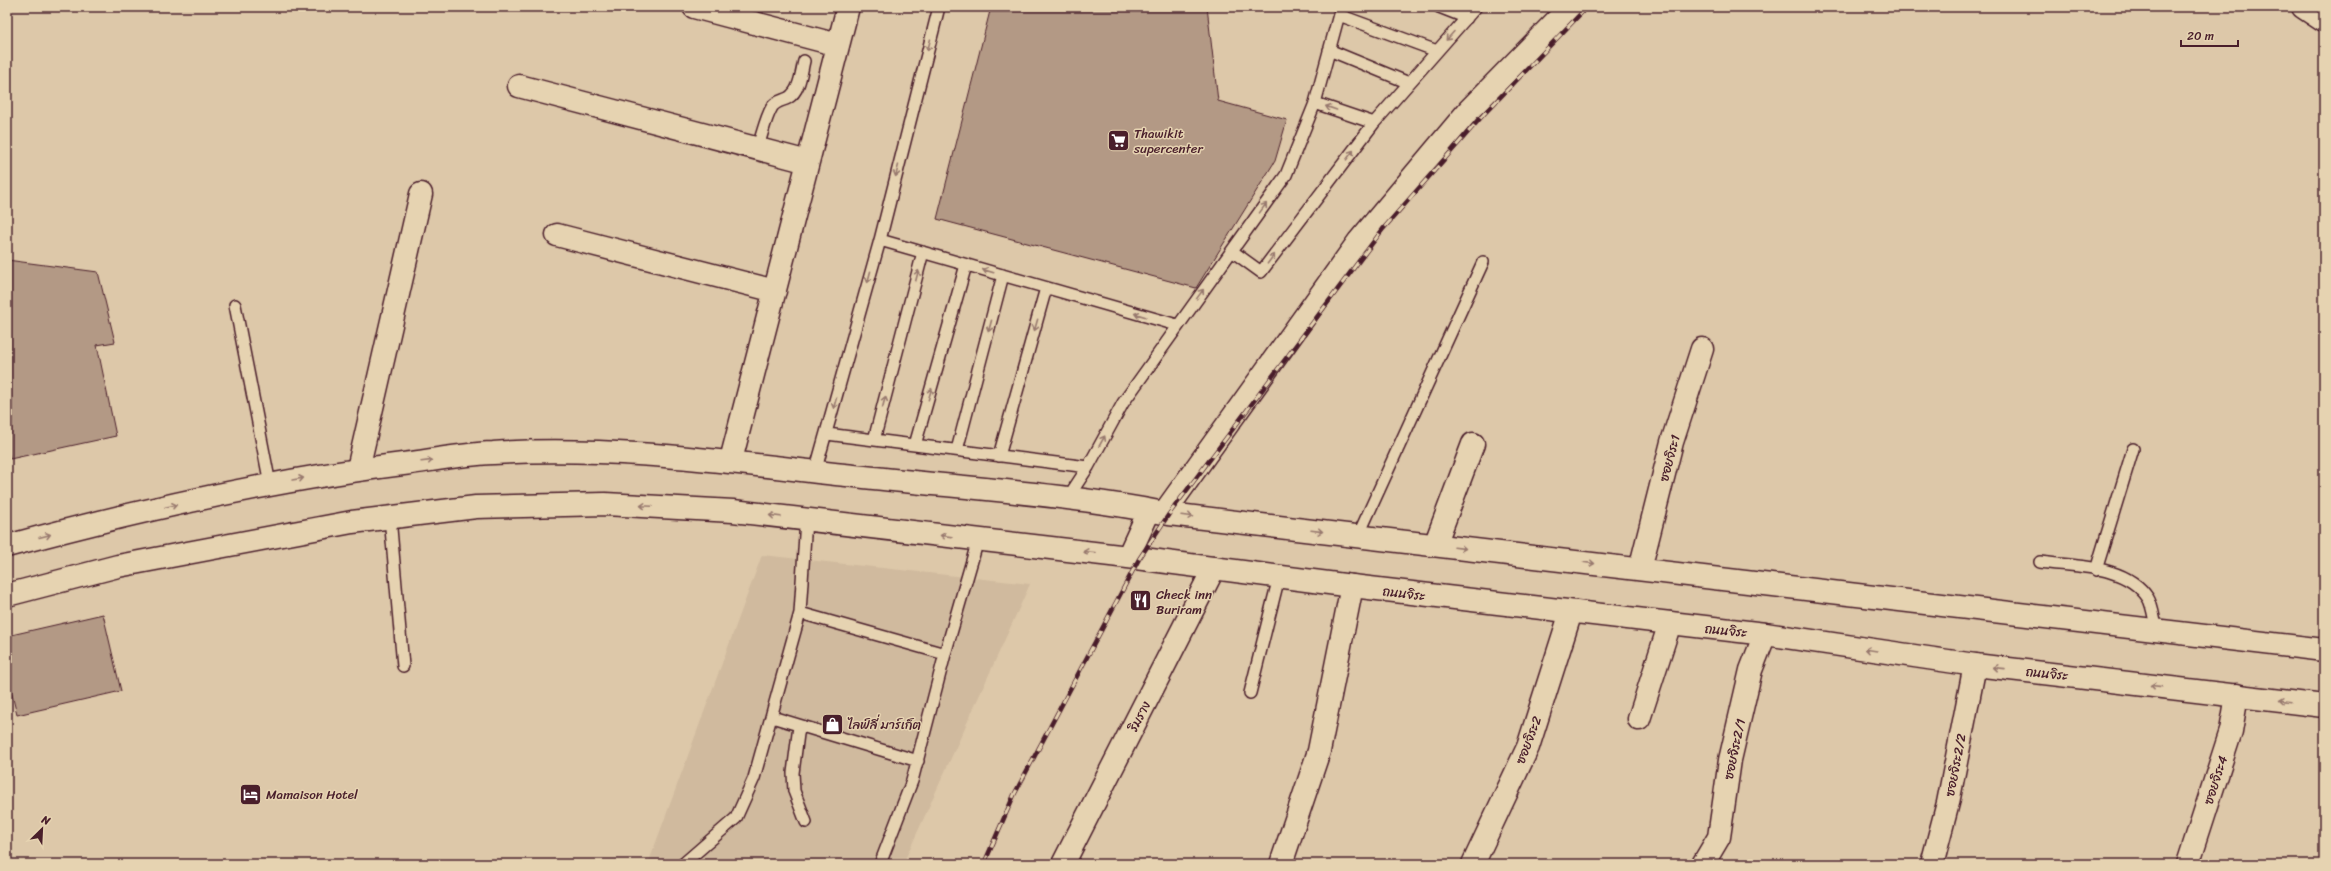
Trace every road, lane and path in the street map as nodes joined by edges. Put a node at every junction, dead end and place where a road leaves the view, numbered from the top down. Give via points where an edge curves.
1 (694, 7) edge
2 (848, 7) edge
3 (939, 7) edge
4 (1439, 7) edge
5 (1476, 7) edge
6 (1570, 7) edge
7 (2303, 7) edge
8 (1340, 11) edge
9 (1467, 18) junction
10 (2324, 21) edge
11 (838, 45) junction
12 (1329, 50) junction
13 (1437, 51) junction
14 (804, 61) dead end
15 (1409, 83) junction
16 (519, 86) dead end
17 (1315, 103) junction
18 (1374, 123) junction
19 (757, 149) junction
20 (808, 162) junction
21 (421, 194) dead end
22 (557, 235) dead end
23 (880, 240) junction
24 (1232, 251) junction
25 (923, 252) junction
26 (1483, 262) dead end
27 (966, 265) junction
28 (1003, 275) junction
29 (1046, 288) junction
30 (775, 291) junction
31 (235, 305) dead end
32 (1177, 325) junction
33 (1702, 349) dead end
34 (827, 434) junction
35 (874, 440) junction
36 (1473, 444) dead end
37 (915, 445) junction
38 (2133, 449) dead end
39 (957, 450) junction
40 (999, 456) junction
41 (731, 460) junction
42 (1088, 467) junction
43 (358, 469) junction
44 (815, 472) junction
45 (270, 484) junction
46 (1067, 499) junction
47 (1156, 512) junction
48 (390, 517) junction
49 (806, 519) junction
50 (1358, 536) junction
51 (978, 540) junction
52 (1435, 545) junction
53 (7, 546) edge
54 (1128, 557) junction
55 (2040, 562) dead end
56 (1214, 568) junction
57 (1640, 569) junction
58 (2096, 570) junction
59 (1278, 576) junction
60 (1352, 586) junction
61 (7, 595) edge
62 (1571, 612) junction
63 (800, 613) junction
64 (1670, 623) junction
65 (2157, 630) junction
66 (1765, 634) junction
67 (2324, 650) edge
68 (945, 654) junction
69 (1975, 665) junction
70 (403, 666) dead end
71 (1250, 693) dead end
72 (2237, 695) junction
73 (2324, 706) edge
74 (772, 717) junction
75 (1639, 718) dead end
76 (800, 726) junction
77 (918, 761) junction
78 (806, 822) dead end
79 (683, 864) edge
80 (880, 864) edge
81 (1063, 864) edge
82 (1281, 864) edge
83 (1474, 864) edge
84 (1703, 864) edge
85 (1932, 864) edge
86 (2188, 864) edge

1 - 11 main road
2 - 11 main road
3 -> 23 lane
4 - 9 lane
5 - 9 lane
6 - 47 main road via 1469,110 1359,240
7 - 10 main road
8 - 12 lane
8 - 13 lane
9 -> 13 lane
11 - 20 main road
12 - 15 lane
12 - 17 lane
13 - 15 lane
14 - 19 lane via 794,93 777,101 772,107
15 - 18 lane
16 - 19 main road
18 -> 17 lane
24 -> 17 lane via 1286,175
24 -> 18 lane via 1261,272
19 - 20 main road
20 - 30 main road
21 - 43 main road
22 - 30 main road
23 - 25 lane
23 -> 34 lane
32 -> 24 lane
25 - 27 lane
35 -> 25 lane
26 - 50 lane
28 -> 27 lane
37 -> 27 lane
28 - 29 lane
28 -> 39 lane
32 -> 29 lane
29 -> 40 lane
30 - 41 main road
31 - 45 lane
42 -> 32 lane via 1123,403
33 - 57 main road, ซอยจิระ1 via 1672,442
34 - 35 lane
34 - 44 lane
35 - 37 lane
36 - 52 main road
37 - 39 lane
38 - 58 lane
39 - 40 lane
40 - 42 lane
43 -> 41 main road via 492,453 608,451
41 - 44 main road
42 - 46 lane
45 -> 43 main road
44 - 46 main road
53 -> 45 main road via 92,523
46 - 47 main road
47 -> 50 main road
47 - 54 main road
49 -> 48 main road, ถนนจิระ via 733,511 605,504 476,508
48 - 61 main road, ถนนจิระ via 344,523 118,566
48 - 70 lane
51 -> 49 main road, ถนนจิระ
49 - 63 lane
50 - 52 main road
54 -> 51 main road, ถนนจิระ
51 - 68 lane
52 -> 57 main road
54 - 56 main road, ถนนจิระ
55 - 58 lane
56 - 59 main road, ถนนจิระ
56 - 81 main road, ริมราง
57 - 65 main road
58 - 65 lane via 2118,573 2138,586 2149,599
59 - 60 main road, ถนนจิระ
59 - 71 lane
60 - 62 main road, ถนนจิระ
60 - 82 main road via 1319,751
62 - 64 main road, ถนนจิระ
62 - 83 main road, ซอยจิระ2 via 1528,747
63 - 68 lane
63 - 74 lane
64 - 66 main road, ถนนจิระ
64 - 75 main road
65 - 67 main road
69 -> 66 main road, ถนนจิระ
66 - 84 main road, ซอยจิระ2/1 via 1752,670 1730,760 1718,837
68 - 77 lane
72 -> 69 main road, ถนนจิระ
69 - 85 main road, ซอยจิระ2/2 via 1948,803
73 -> 72 main road, ถนนจิระ
72 - 86 main road, ซอยจิระ4 via 2231,731
74 - 76 lane
74 - 79 lane via 754,778 736,818
76 - 77 lane
76 - 78 lane via 793,773 794,791
77 - 80 lane

